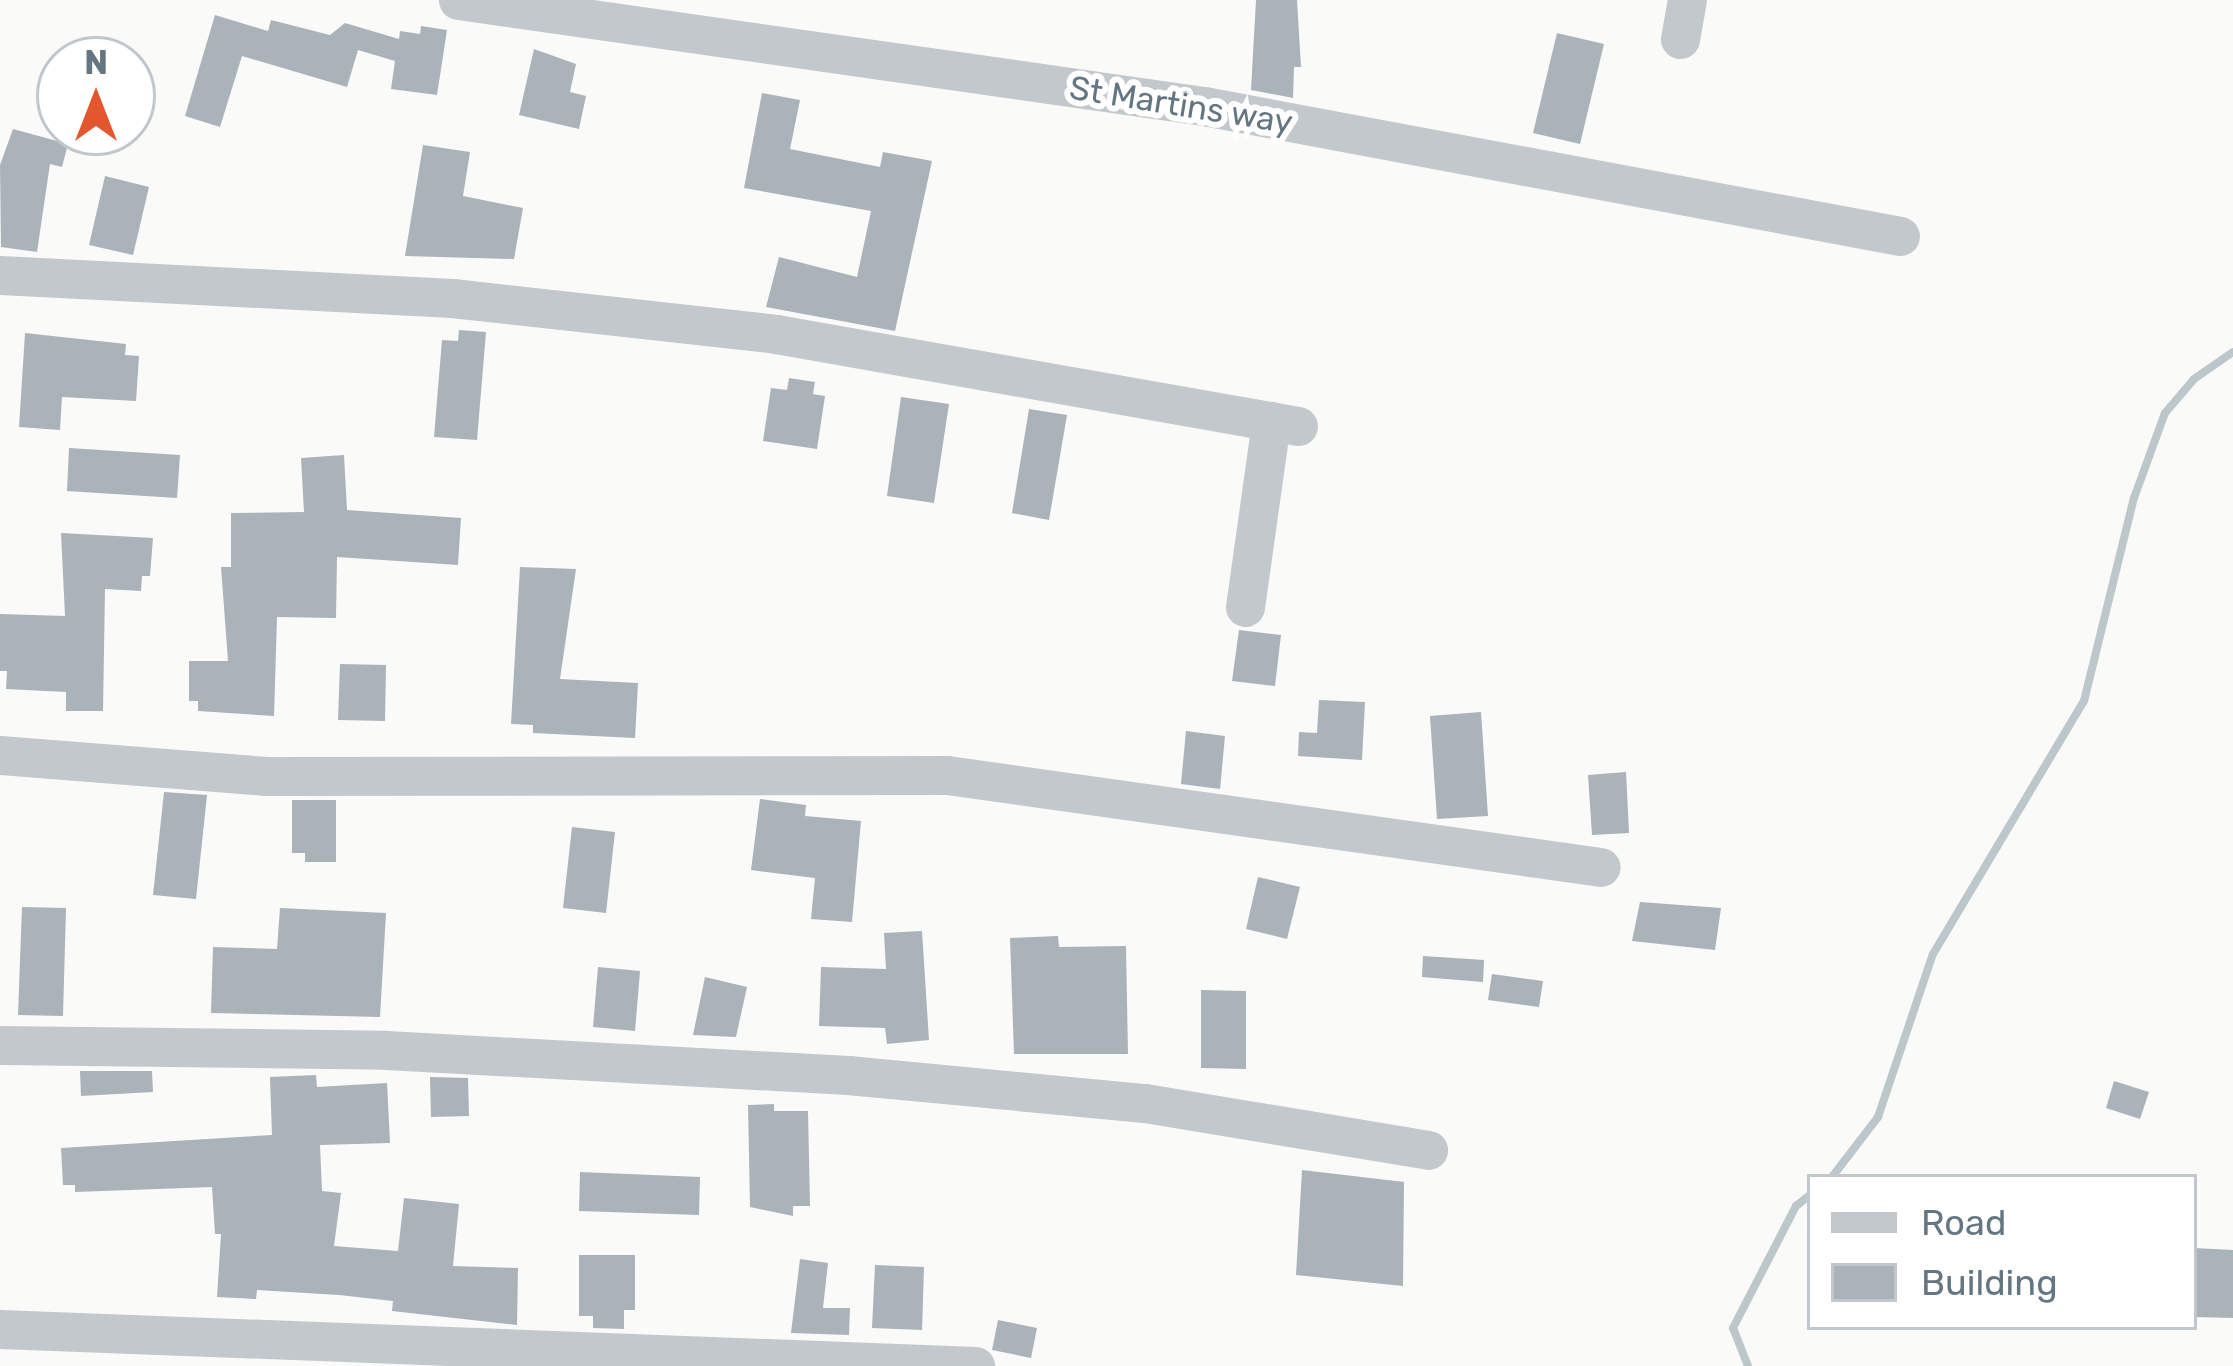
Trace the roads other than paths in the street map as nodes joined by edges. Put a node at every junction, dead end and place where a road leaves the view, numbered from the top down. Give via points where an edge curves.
1 (458, 0) edge
2 (1900, 236) dead end
3 (0, 274) edge
4 (1245, 607) dead end
5 (0, 755) edge
6 (1601, 867) dead end
7 (0, 1045) edge
8 (1428, 1150) dead end
9 (0, 1329) edge
10 (975, 1366) edge

1 - 2 street, St Martins way via 1204,106
3 - 4 street via 452,298 776,334 1285,423
5 - 6 street via 267,776 946,775
7 - 8 street via 386,1050 848,1075 1145,1102
9 - 10 street

